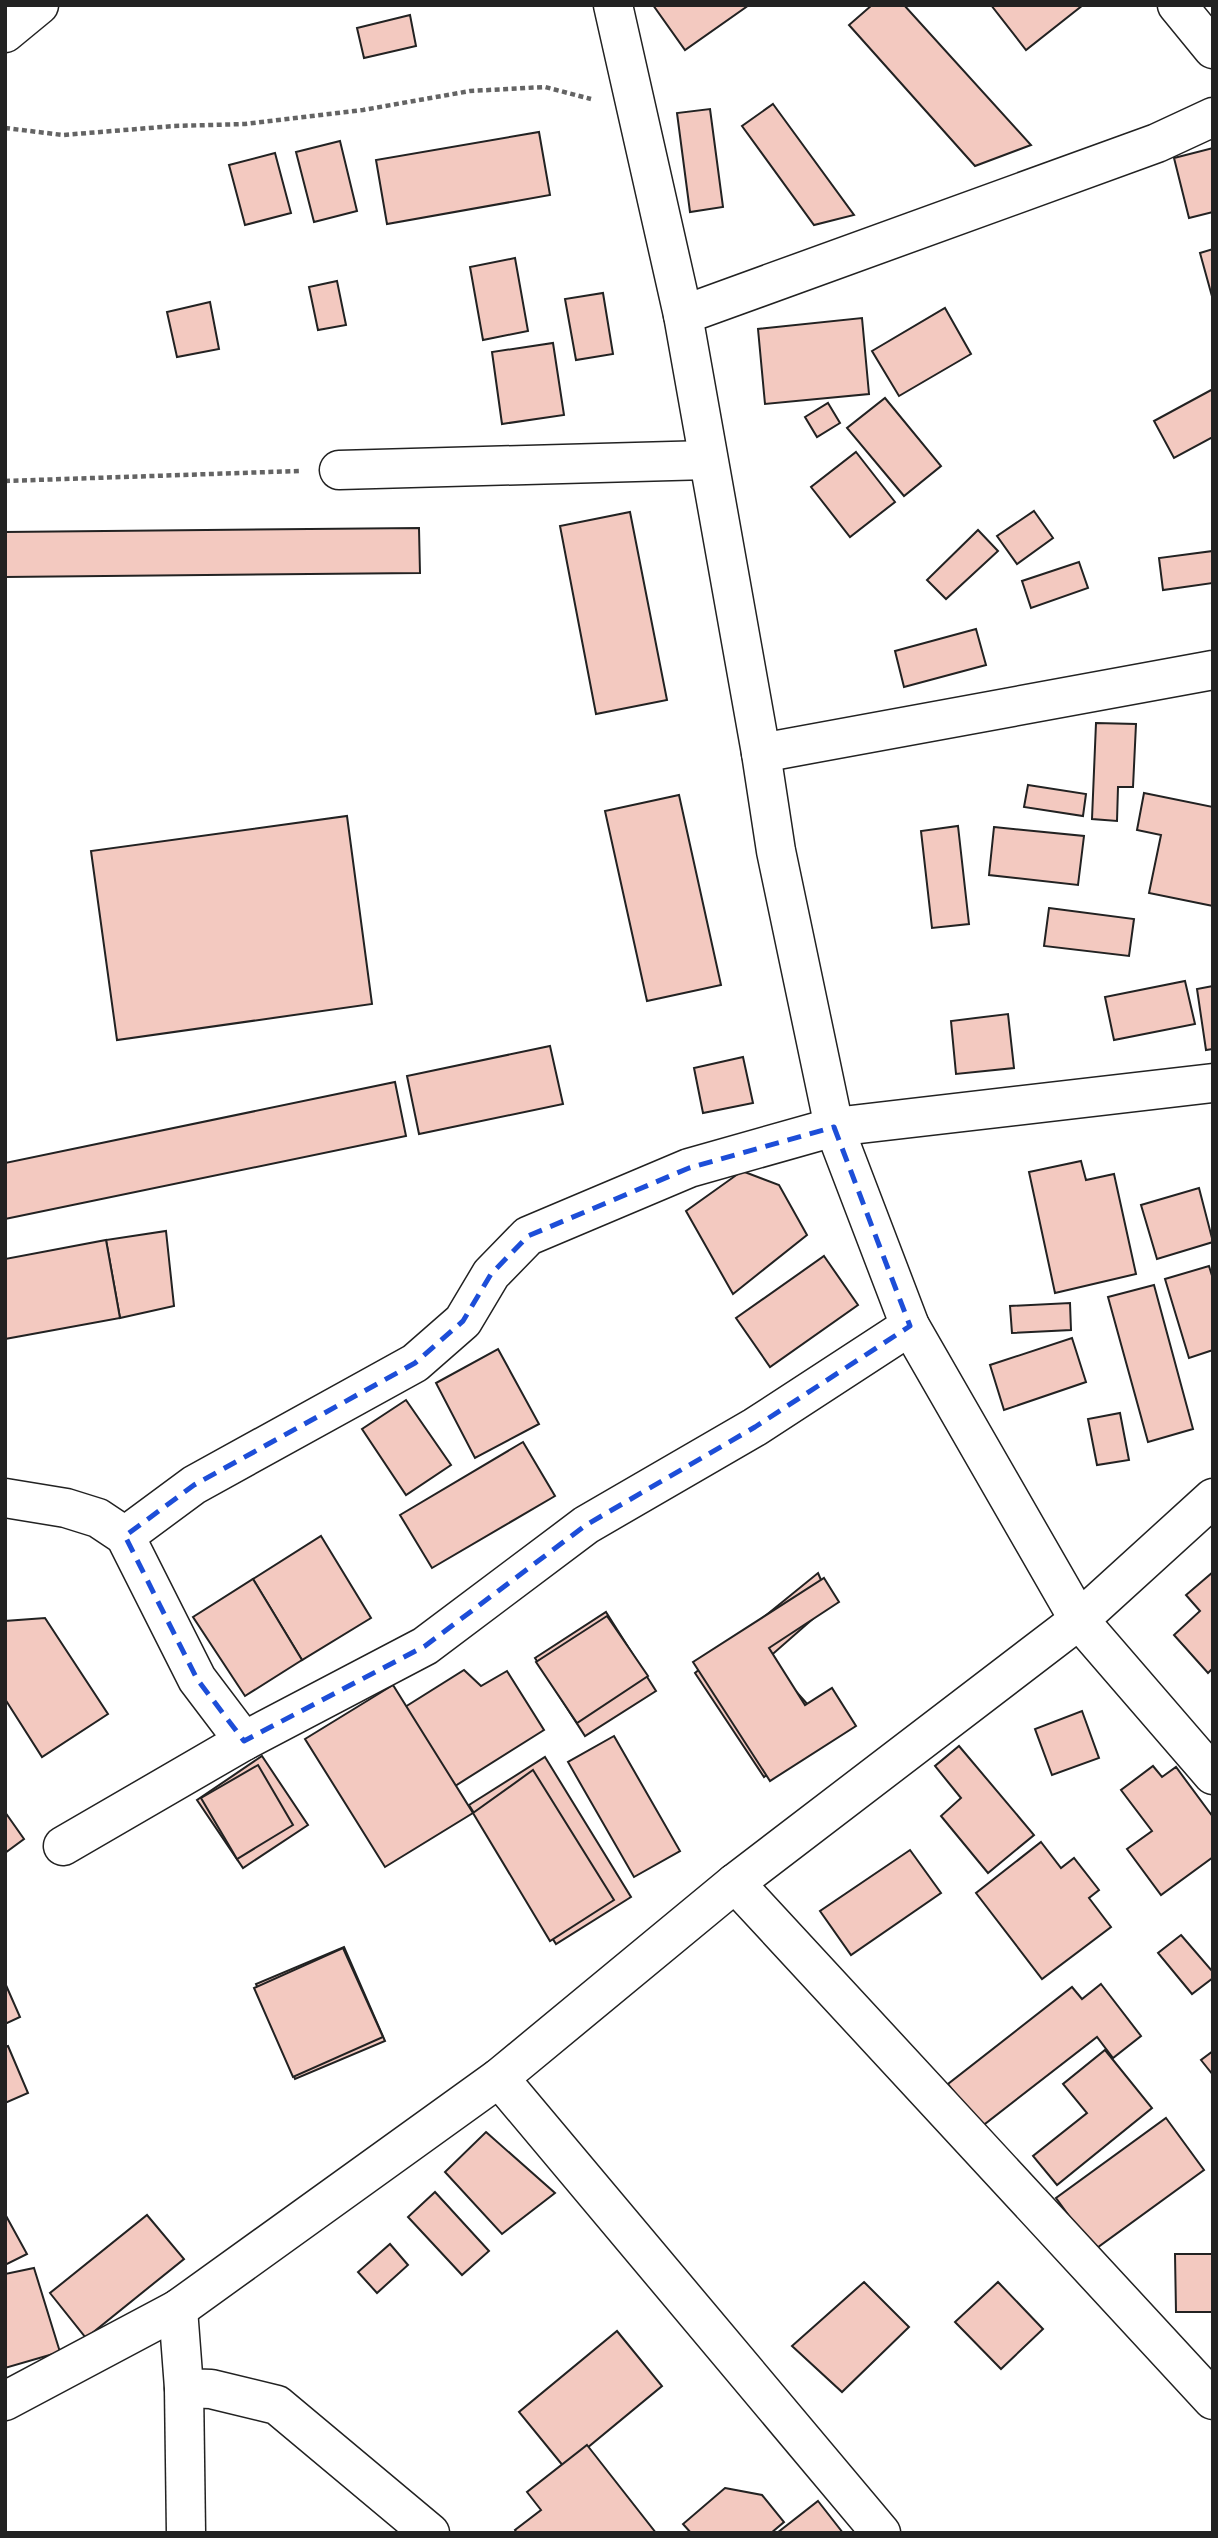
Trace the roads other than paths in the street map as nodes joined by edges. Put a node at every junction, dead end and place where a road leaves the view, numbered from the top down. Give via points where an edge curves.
1 (39, 5) edge
2 (613, 5) edge
3 (1177, 5) edge
4 (5, 33) edge
5 (1213, 49) edge
6 (1213, 117) edge
7 (682, 315) junction
8 (708, 460) junction
9 (339, 470) road end
10 (1213, 670) edge
11 (761, 753) junction
12 (1213, 1083) edge
13 (834, 1127) junction
14 (910, 1326) junction
15 (5, 1498) edge
16 (1213, 1498) edge
17 (125, 1536) junction
18 (1079, 1620) junction
19 (244, 1741) junction
20 (1213, 1774) edge
21 (63, 1846) dead end
22 (735, 1883) junction
23 (499, 2078) junction
24 (178, 2309) junction
25 (184, 2388) junction
26 (1213, 2400) edge
27 (5, 2401) edge
28 (186, 2533) edge
29 (430, 2533) edge
30 (881, 2533) edge

1 - 4 street
2 - 7 street
3 - 5 street
6 - 7 street via 1157,143
7 - 8 street
8 - 9 street
8 - 11 street
10 - 11 street
11 - 13 street via 776,851
12 - 13 street
13 - 14 street
13 - 17 street via 689,1168 528,1236 491,1273 463,1321 415,1363 194,1485
14 - 18 street
14 - 19 street via 755,1427 586,1525 425,1646
15 - 17 street via 98,1518
16 - 18 street
17 - 19 street via 197,1679
18 - 20 street
18 - 22 street
19 - 21 street
22 - 23 street
22 - 26 street
23 - 24 street
23 - 30 street
24 - 25 street
24 - 27 street
25 - 28 street
25 - 29 street via 211,2389 277,2404

